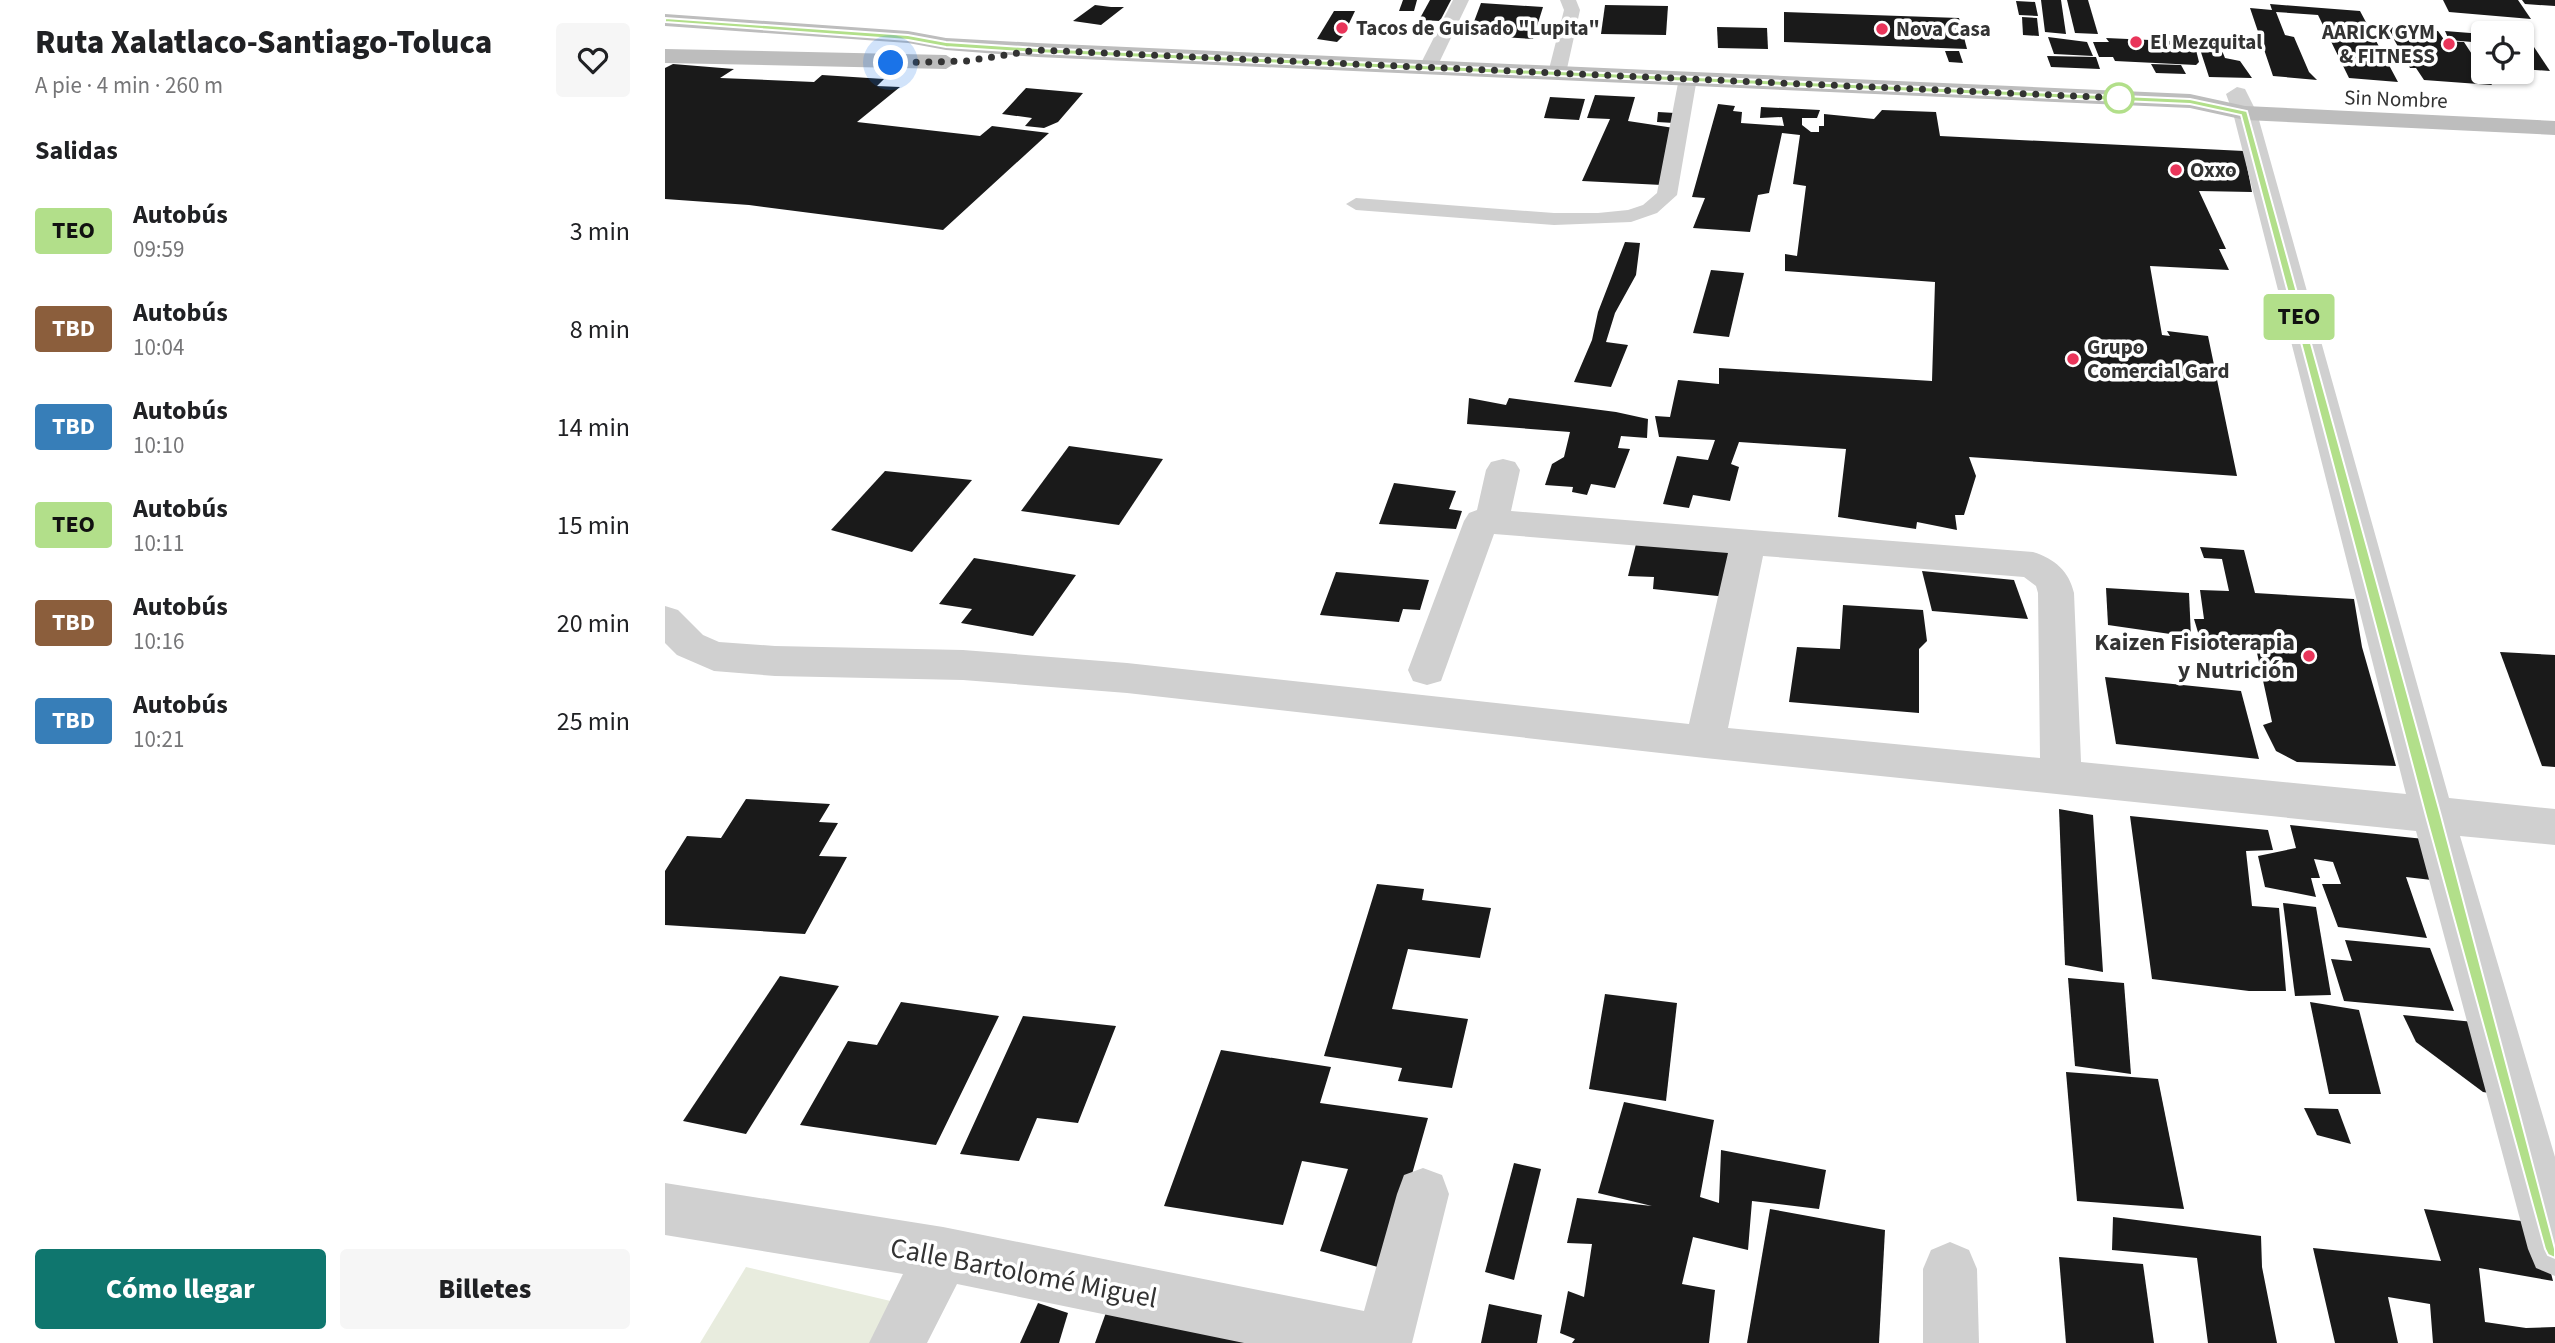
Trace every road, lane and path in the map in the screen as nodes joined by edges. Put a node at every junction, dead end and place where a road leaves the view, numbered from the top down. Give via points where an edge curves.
1 (1461, 0) edge
2 (1568, 0) edge
3 (665, 6) edge
4 (665, 20) edge
5 (665, 34) edge
6 (946, 44) junction
7 (973, 47) junction
8 (1037, 50) junction
9 (665, 55) edge
10 (1428, 67) junction
11 (1557, 73) junction
12 (1688, 78) junction
13 (2515, 103) dead end
14 (2241, 104) junction
15 (2555, 128) edge
16 (1356, 204) dead end
17 (1503, 470) dead end
18 (1492, 522) junction
19 (1748, 543) junction
20 (665, 620) edge
21 (1427, 670) dead end
22 (1705, 742) junction
23 (2061, 776) junction
24 (2433, 816) junction
25 (2555, 827) edge
26 (1423, 1194) dead end
27 (665, 1209) edge
28 (2555, 1249) edge
29 (943, 1254) junction
30 (1950, 1269) dead end
31 (897, 1343) edge
32 (1383, 1343) edge
33 (1951, 1343) edge

1 - 10 lane
2 - 11 lane via 1571,18
3 - 7 main road via 936,30
4 - 6 main road via 908,37
5 - 6 main road via 843,45
6 - 7 main road
7 - 8 main road
8 - 9 main road via 915,64
8 - 10 main road
10 - 11 main road
11 - 12 main road
12 - 14 main road
12 - 16 lane via 1667,195 1631,216 1554,219
13 - 14 main road, Sin Nombre
14 - 15 main road, Sin Nombre
14 - 24 street
17 - 18 street
18 - 19 street
18 - 21 street via 1481,521
19 - 22 street
19 - 23 street via 2032,565 2043,572 2053,580 2056,593
20 - 22 street via 690,645 714,656 963,665 1127,678
22 - 23 street
23 - 24 street
24 - 25 street
24 - 28 street
26 - 32 street
27 - 29 street, Calle Bartolomé Miguel
29 - 31 street
29 - 32 street, Calle Bartolomé Miguel
30 - 33 street

